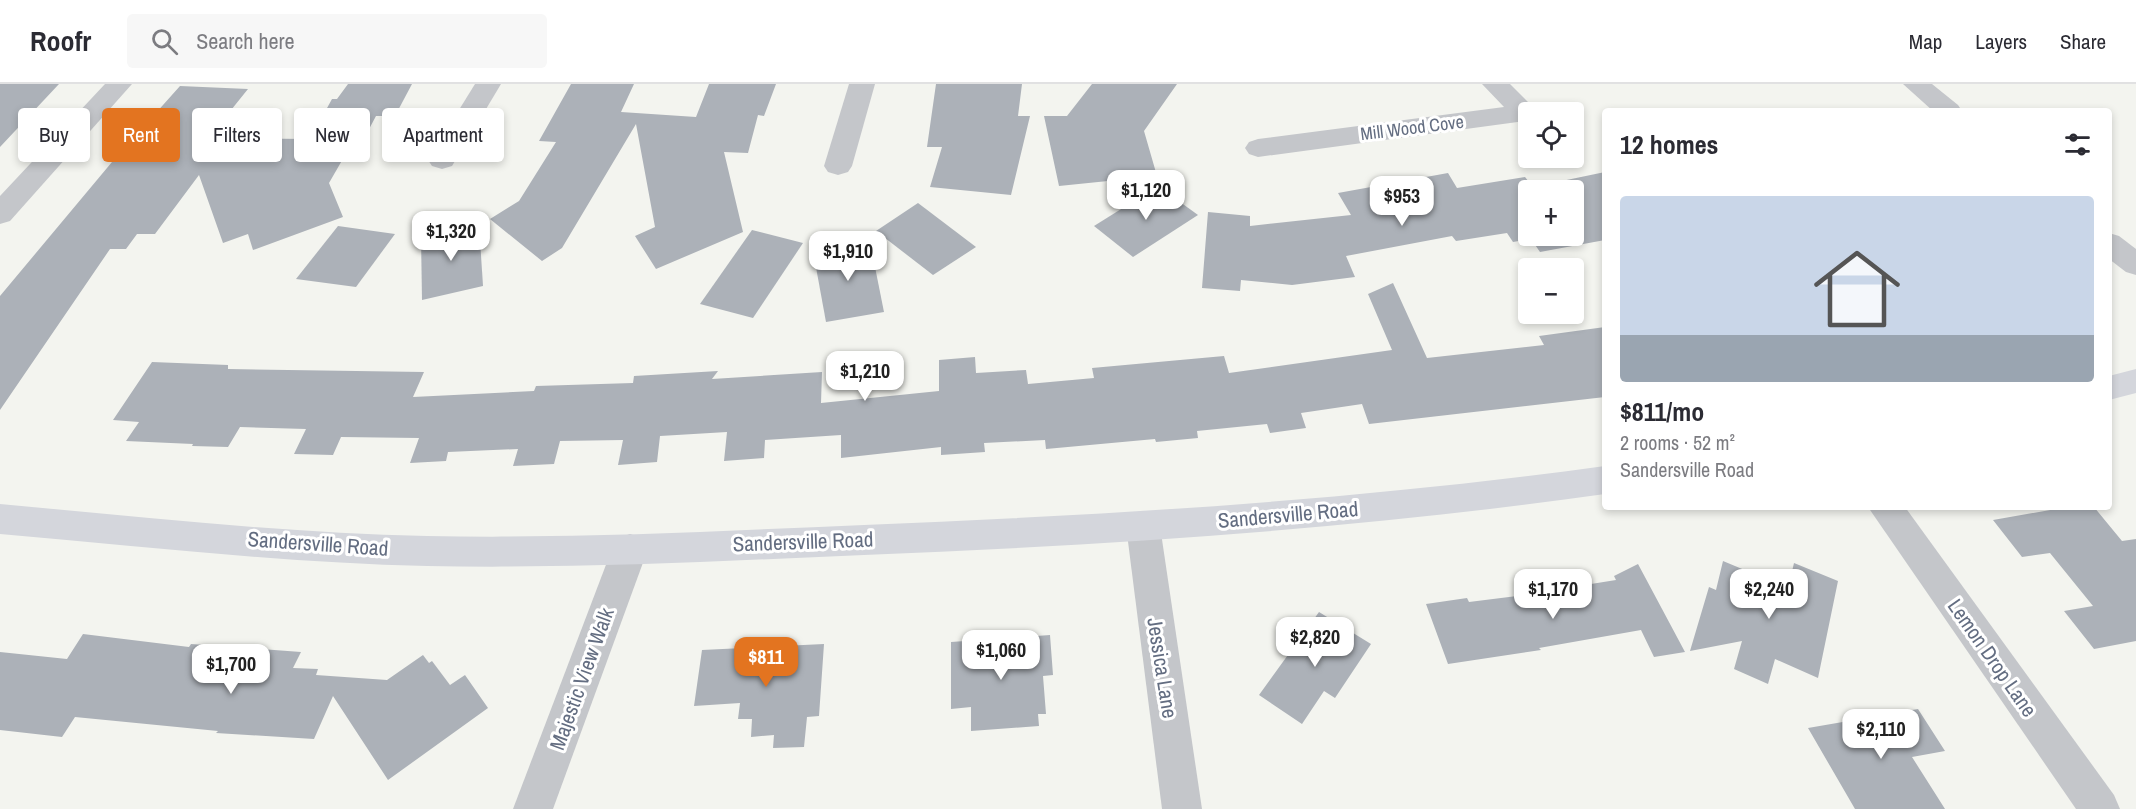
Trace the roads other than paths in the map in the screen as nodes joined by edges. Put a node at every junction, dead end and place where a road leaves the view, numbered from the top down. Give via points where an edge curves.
1 (120, 84) edge
2 (488, 84) edge
3 (862, 84) edge
4 (1495, 84) edge
5 (1916, 84) edge
6 (473, 108) edge
7 (1945, 108) edge
8 (1258, 148) dead end
9 (838, 166) dead end
10 (0, 214) edge
11 (2112, 245) edge
12 (2136, 265) edge
13 (2136, 381) edge
14 (2112, 387) edge
15 (1602, 480) edge
16 (1887, 510) edge
17 (0, 519) edge
18 (1143, 526) junction
19 (630, 549) junction
20 (533, 809) edge
21 (1182, 809) edge
22 (2100, 809) edge

1 - 10 street
2 - 6 street
3 - 9 street
4 - 8 street, Mill Wood Cove via 1525,113
5 - 7 street
11 - 12 street
13 - 14 street
15 - 18 street, Sandersville Road via 1301,515
16 - 22 street, Lemon Drop Lane
17 - 19 street, Sandersville Road via 427,551
18 - 19 street, Sandersville Road
18 - 21 street, Jessica Lane
19 - 20 street, Majestic View Walk

